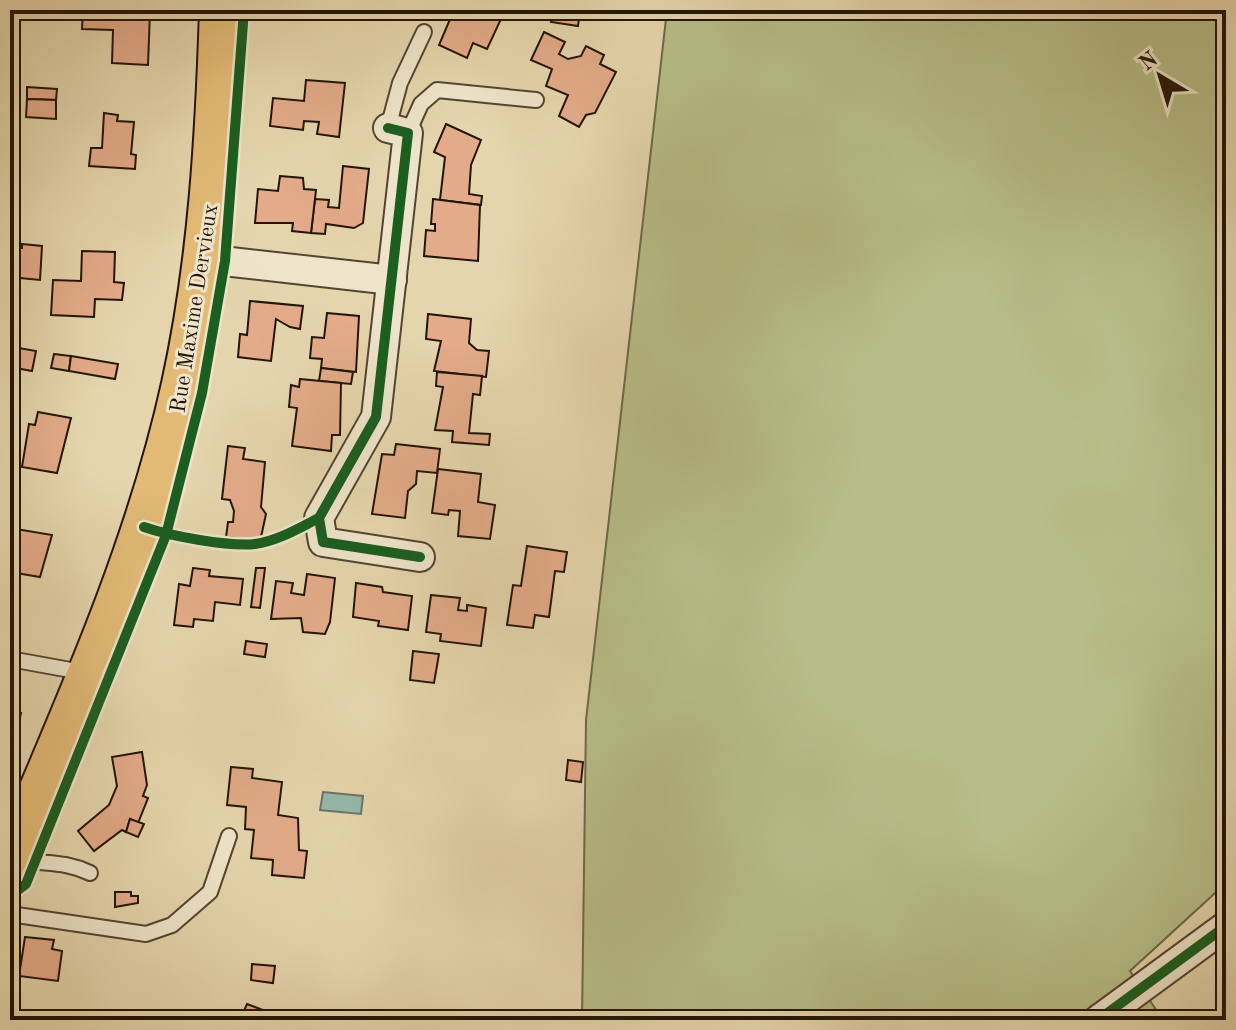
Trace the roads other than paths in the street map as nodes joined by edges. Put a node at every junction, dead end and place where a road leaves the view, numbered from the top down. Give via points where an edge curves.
1 (222, 10) edge
2 (424, 32) dead end
3 (536, 100) dead end
4 (398, 131) junction
5 (205, 259) junction
6 (392, 280) junction
7 (420, 557) dead end
8 (10, 659) edge
9 (87, 674) junction
10 (229, 836) dead end
11 (11, 861) edge
12 (90, 873) dead end
13 (10, 914) edge
14 (1226, 926) edge
15 (1098, 1020) edge

1 - 5 main road, Rue Maxime Dervieux
2 - 4 lane via 400,83
3 - 4 lane via 437,90
4 - 6 street
5 - 6 street
5 - 9 main road, Rue Maxime Dervieux via 185,382 163,468
6 - 7 street via 376,417 319,518 323,542
8 - 9 lane
9 - 11 main road, Rue Maxime Dervieux
10 - 13 lane via 210,892 172,925 146,934
11 - 12 lane via 67,862
14 - 15 street

